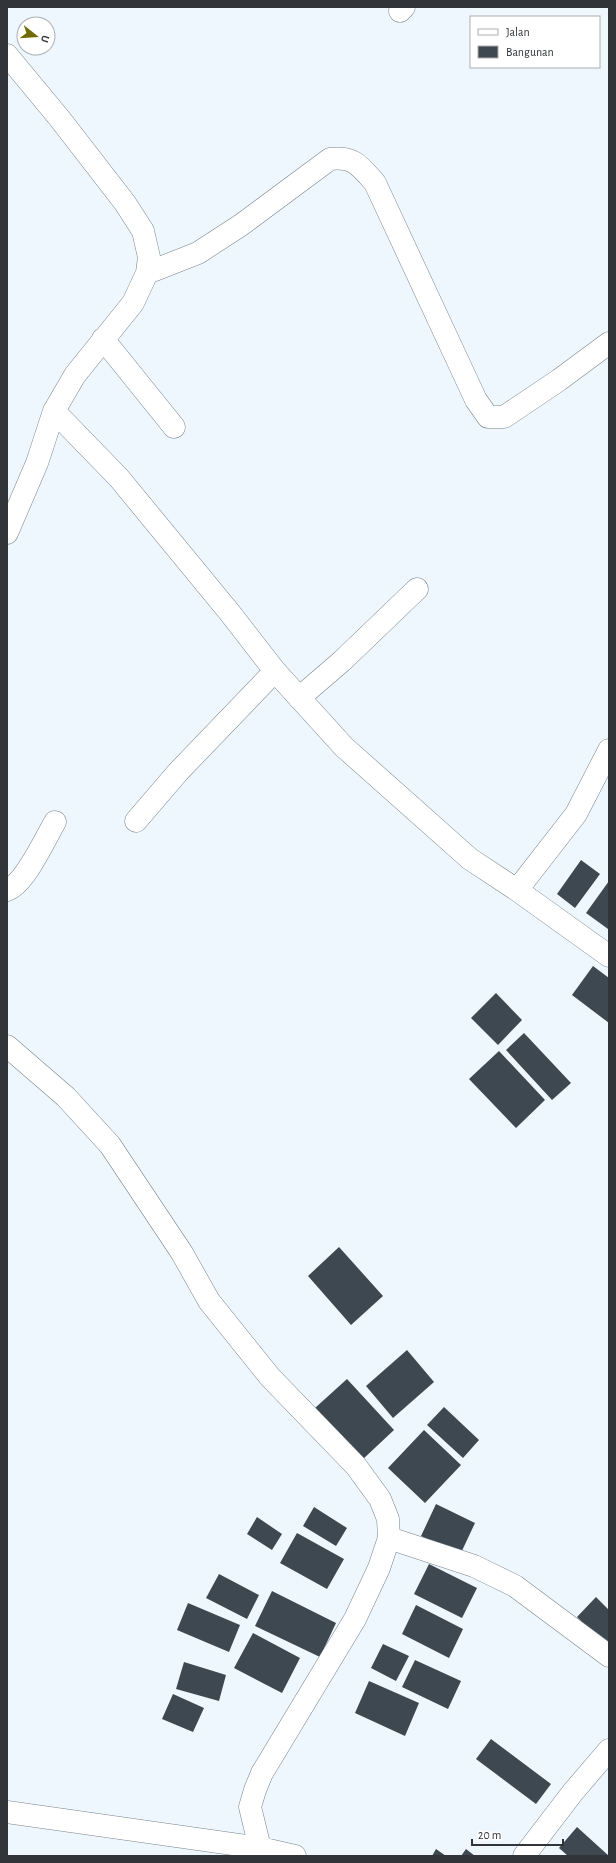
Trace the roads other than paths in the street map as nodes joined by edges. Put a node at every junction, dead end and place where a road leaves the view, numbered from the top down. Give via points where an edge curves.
1 (7, 55) edge
2 (147, 273) junction
3 (103, 339) junction
4 (609, 343) edge
5 (54, 412) junction
6 (174, 427) dead end
7 (7, 533) edge
8 (417, 590) dead end
9 (275, 671) junction
10 (299, 698) junction
11 (609, 750) edge
12 (136, 821) dead end
13 (55, 822) dead end
14 (7, 890) edge
15 (517, 890) junction
16 (609, 956) edge
17 (7, 1046) edge
18 (389, 1538) junction
19 (609, 1656) edge
20 (609, 1750) edge
21 (7, 1812) edge
22 (260, 1848) junction
23 (295, 1856) edge
24 (524, 1856) edge

1 - 2 street via 60,119 143,231 149,257
2 - 3 street via 133,303
2 - 4 street via 198,253 241,226 330,159 344,157 360,166 375,183 476,400 488,417 504,417
3 - 5 street via 75,375
3 - 6 street
5 - 7 street via 37,463
5 - 9 street via 120,478
8 - 10 street
9 - 10 street
9 - 12 street via 178,772
10 - 15 street via 344,747 435,829 470,859
11 - 15 street via 576,814
13 - 14 street via 25,873 13,888
15 - 16 street
17 - 18 street via 66,1097 110,1145 182,1253 218,1313 270,1377 356,1466 380,1499 388,1519
18 - 19 street via 474,1566 515,1586
18 - 22 street via 379,1568 355,1619 262,1773 250,1807
20 - 24 street
21 - 22 street
22 - 23 street

